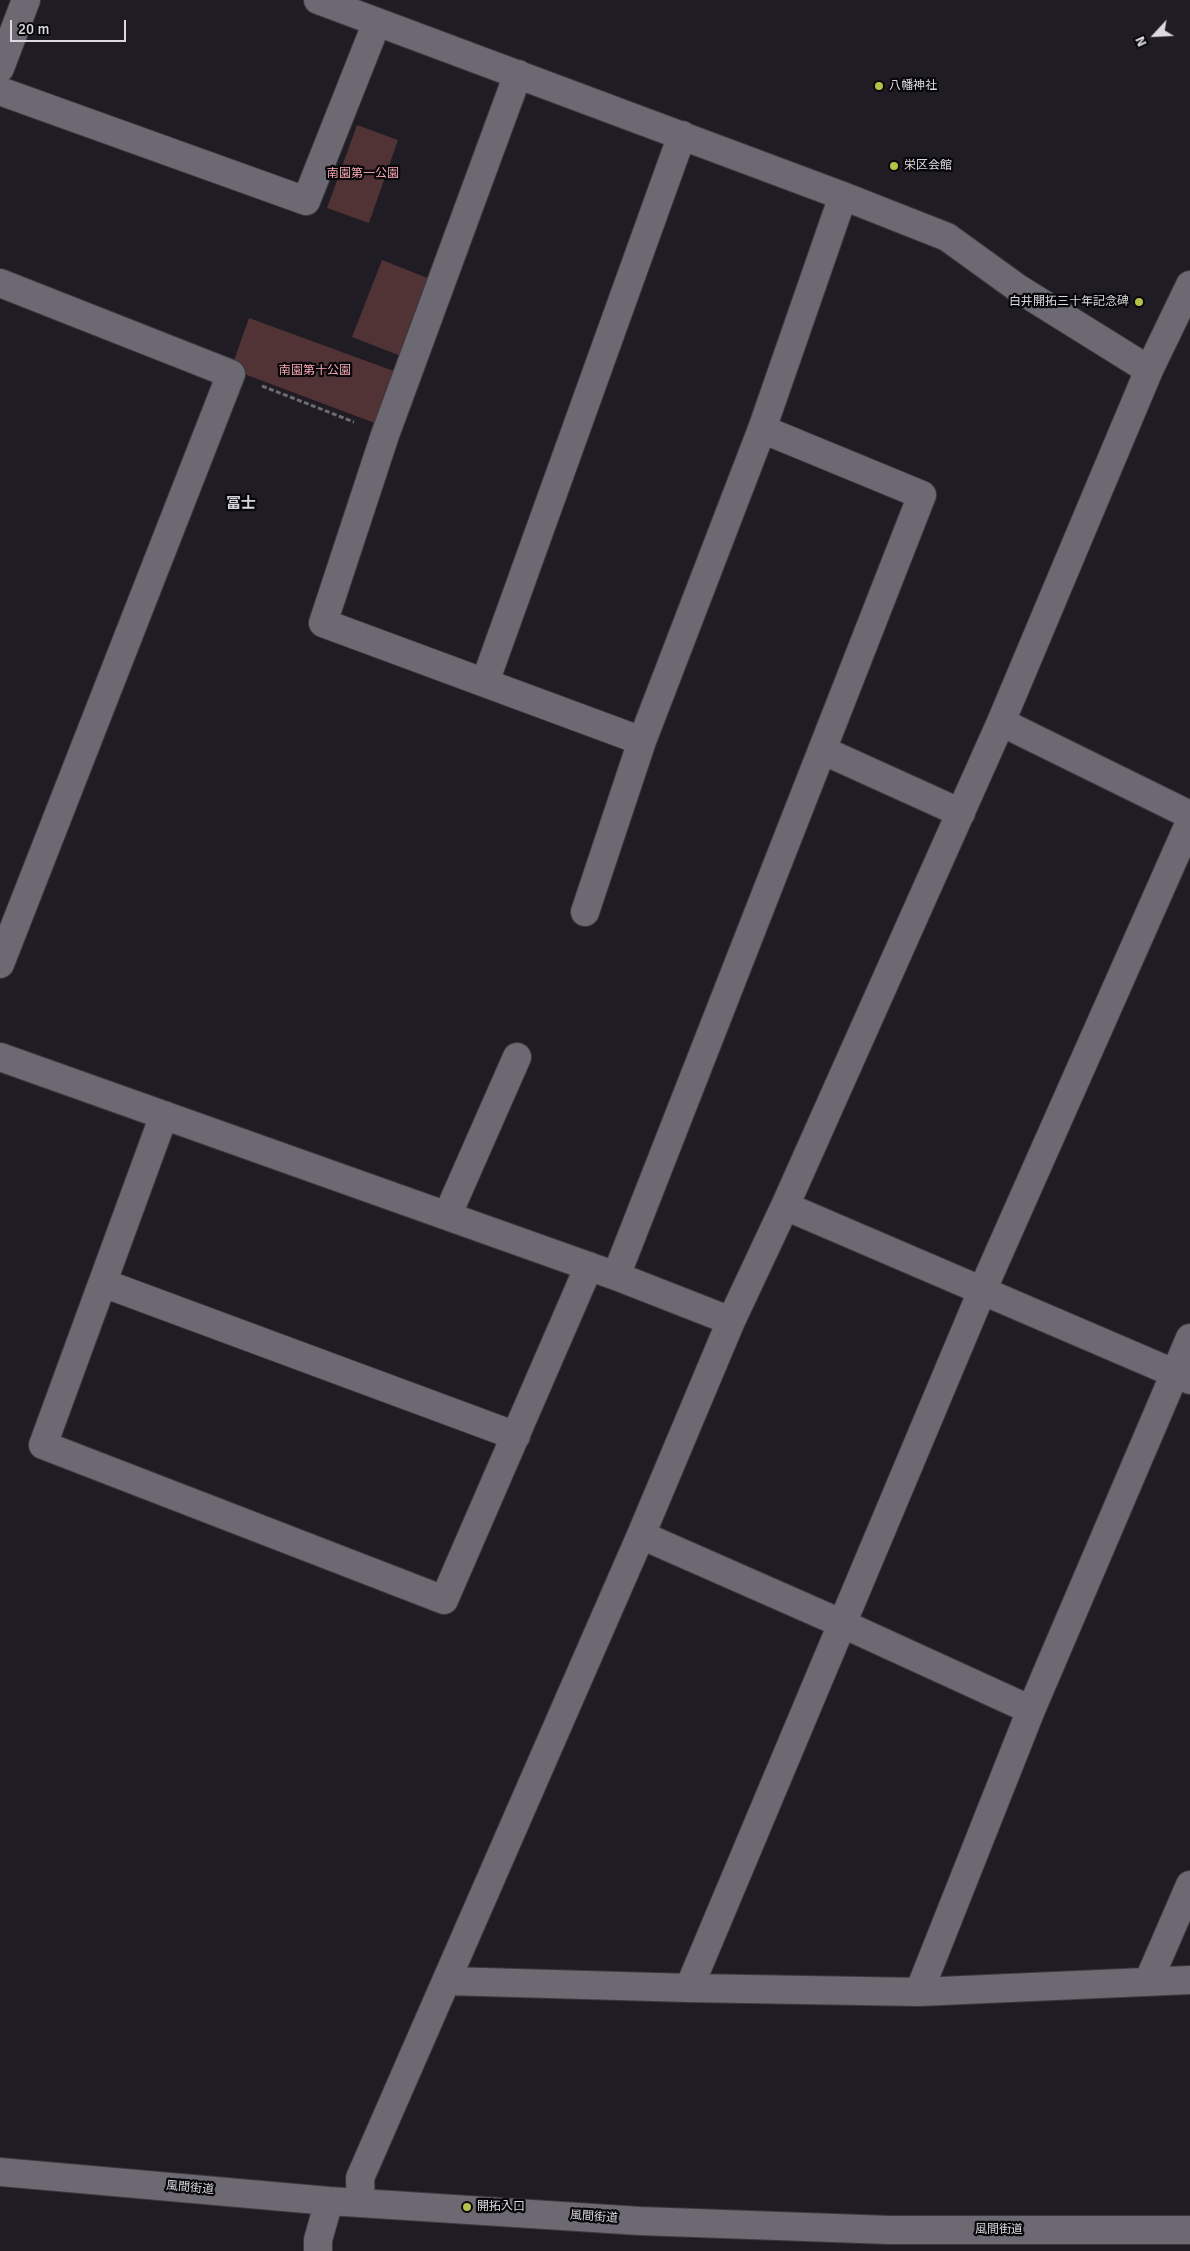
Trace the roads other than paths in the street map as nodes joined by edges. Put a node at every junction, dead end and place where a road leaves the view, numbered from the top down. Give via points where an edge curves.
1 (26, 0) edge
2 (318, 0) edge
3 (377, 22) junction
4 (0, 68) edge
5 (518, 74) junction
6 (0, 91) edge
7 (682, 135) junction
8 (843, 196) junction
9 (0, 283) edge
10 (1190, 285) edge
11 (1149, 370) junction
12 (762, 429) junction
13 (485, 682) junction
14 (1001, 722) junction
15 (642, 741) junction
16 (822, 750) junction
17 (960, 813) junction
18 (1190, 815) edge
19 (1190, 822) edge
20 (585, 912) dead end
21 (0, 964) edge
22 (0, 1057) edge
23 (517, 1057) dead end
24 (164, 1115) junction
25 (785, 1206) junction
26 (447, 1216) junction
27 (589, 1266) junction
28 (616, 1276) junction
29 (103, 1283) junction
30 (982, 1291) junction
31 (730, 1322) junction
32 (1190, 1338) edge
33 (1182, 1377) edge
34 (516, 1436) junction
35 (640, 1535) junction
36 (843, 1624) junction
37 (1031, 1710) junction
38 (1190, 1886) edge
39 (1190, 1980) edge
40 (447, 1981) junction
41 (1148, 1982) junction
42 (689, 1988) junction
43 (919, 1992) junction
44 (0, 2172) edge
45 (329, 2201) junction
46 (361, 2203) junction
47 (1190, 2230) edge
48 (318, 2251) edge

1 - 4 street
2 - 3 street
3 - 5 street
3 - 6 street via 306,202
5 - 7 street
5 - 13 street via 385,435 323,624
7 - 8 street
7 - 13 street
8 - 11 street via 946,238 1019,289
8 - 12 street
9 - 21 street via 231,374
10 - 11 street
11 - 14 street
12 - 15 street
12 - 16 street via 922,495
13 - 15 street
14 - 17 street
14 - 18 street
15 - 20 street
16 - 17 street
16 - 28 street
17 - 25 street
19 - 30 street
22 - 24 street
23 - 26 street
24 - 26 street
24 - 29 street
25 - 30 street
25 - 31 street
26 - 27 street
27 - 28 street
27 - 34 street
28 - 31 street
29 - 34 street
29 - 34 street via 43,1445 444,1600
30 - 33 street
30 - 36 street
31 - 35 street
32 - 33 street
33 - 37 street
35 - 36 street
35 - 40 street
36 - 37 street
36 - 42 street
37 - 43 street
38 - 41 street
39 - 41 street
40 - 42 street
40 - 46 street via 360,2178
41 - 43 street
42 - 43 street
44 - 45 street, 風間街道
45 - 46 street, 風間街道
45 - 48 street
46 - 47 street, 風間街道 via 640,2221 889,2230

